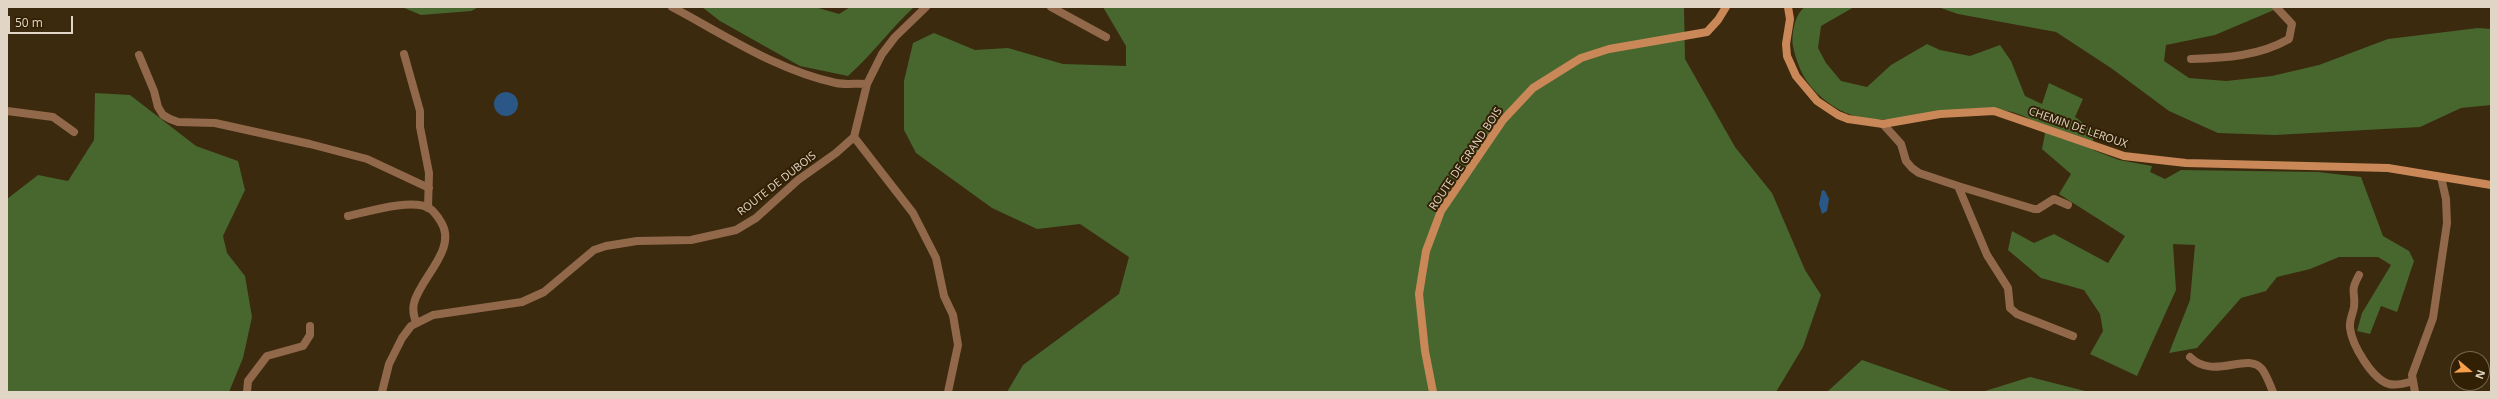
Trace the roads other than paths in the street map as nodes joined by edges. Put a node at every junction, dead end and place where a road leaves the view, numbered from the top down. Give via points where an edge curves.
1 (672, 7) edge
2 (926, 7) edge
3 (1051, 7) edge
4 (1726, 7) edge
5 (1788, 7) edge
6 (2276, 7) edge
7 (1106, 37) dead end
8 (404, 54) dead end
9 (139, 55) dead end
10 (2191, 59) dead end
11 (867, 84) junction
12 (7, 111) edge
13 (1883, 124) junction
14 (74, 132) dead end
15 (854, 137) junction
16 (2441, 177) junction
17 (2491, 185) edge
18 (1958, 186) junction
19 (429, 188) junction
20 (2068, 205) dead end
21 (428, 208) junction
22 (348, 216) dead end
23 (2359, 275) dead end
24 (416, 324) junction
25 (310, 326) dead end
26 (2073, 336) dead end
27 (2190, 357) dead end
28 (2413, 381) junction
29 (246, 392) edge
30 (382, 392) edge
31 (948, 392) edge
32 (1433, 392) edge
33 (2273, 392) edge
34 (2415, 392) edge

1 - 11 street via 759,55 806,74 838,83
2 - 11 street via 882,54
3 - 7 street
4 - 32 street, ROUTE DE GRAND BOIS via 1707,32 1609,50 1581,58 1533,88 1503,120 1441,211 1426,251 1419,294 1425,351
5 - 13 street, CHEMIN DE LEROUX via 1790,19 1787,56 1807,92 1838,115
6 - 10 street via 2292,24 2289,39 2267,50 2239,56
8 - 19 street via 417,96
9 - 19 street via 154,90 158,107 163,115 170,119 178,122 215,123 367,159
11 - 15 street
12 - 14 street via 53,117
13 - 16 street, CHEMIN DE LEROUX via 1940,114 1994,111 2124,156 2186,163 2388,168
13 - 18 street via 1901,144 1906,161 1912,168 1919,173
15 - 24 street, ROUTE DE DUBOIS via 836,154 798,180 756,218 736,230 691,240 637,241 606,246 594,250 544,292 522,302 433,315
15 - 31 street via 913,213 936,258 944,296 953,315 958,345
16 - 17 street, CHEMIN DE LEROUX
16 - 28 street via 2446,199 2447,223 2433,318 2416,361
18 - 20 street via 2034,210 2054,199
18 - 26 street via 1987,255 2008,288 2010,308 2017,314
19 - 21 street
21 - 22 street via 410,204
21 - 24 street via 443,226 444,242 439,258 414,302
23 - 28 street via 2352,290 2354,305 2349,323 2358,350 2383,381 2396,385
24 - 30 street, ROUTE DE DUBOIS via 411,326 402,338 389,364
25 - 29 street via 310,335 303,346 267,356 248,381
27 - 33 street via 2194,362 2218,368 2241,363 2256,364 2262,369
28 - 34 street

